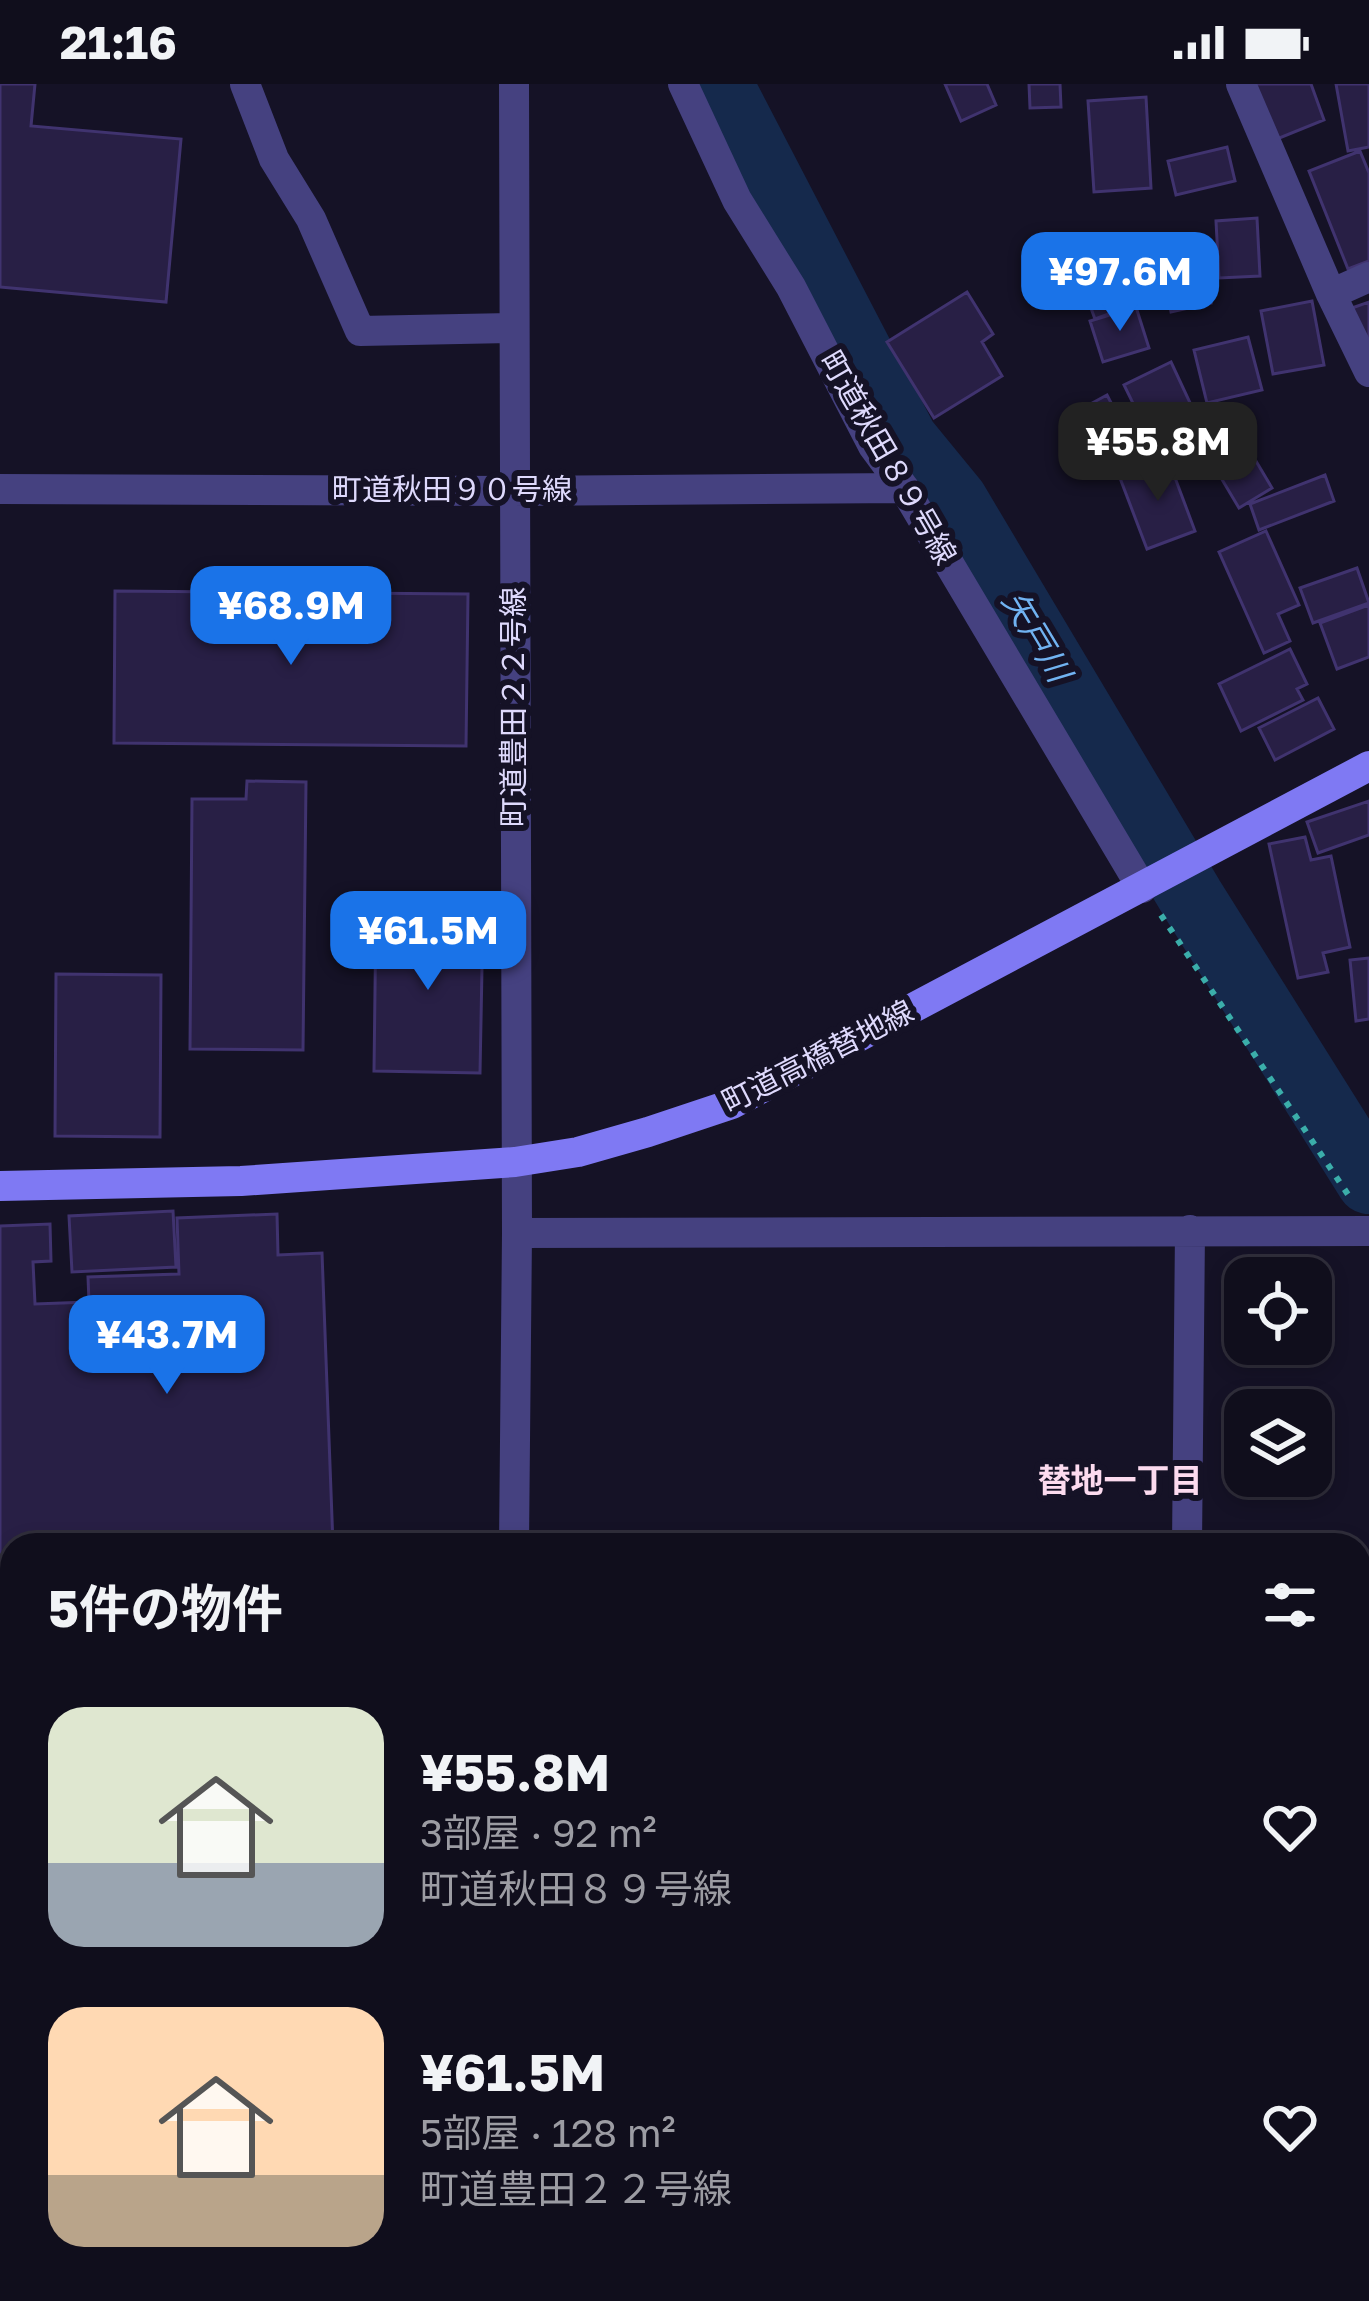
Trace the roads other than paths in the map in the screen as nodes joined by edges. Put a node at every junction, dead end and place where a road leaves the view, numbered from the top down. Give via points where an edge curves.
1 (245, 84) edge
2 (514, 84) edge
3 (683, 84) edge
4 (1241, 84) edge
5 (1369, 277) edge
6 (1331, 294) junction
7 (514, 328) junction
8 (1369, 372) edge
9 (904, 488) junction
10 (0, 489) edge
11 (513, 491) junction
12 (1369, 766) edge
13 (1142, 888) junction
14 (515, 1162) junction
15 (0, 1186) edge
16 (1362, 1218) edge
17 (1190, 1230) junction
18 (517, 1233) junction
19 (514, 1533) edge
20 (1187, 1533) edge

1 - 7 street via 360,331
2 - 7 street, 町道豊田２２号線
3 - 9 street, 町道秋田８９号線 via 737,200
4 - 6 street
5 - 6 street
6 - 8 street
7 - 11 street, 町道豊田２２号線
9 - 11 street, 町道秋田９０号線
9 - 13 street, 町道秋田８９号線
10 - 11 street, 町道秋田９０号線
11 - 14 street, 町道豊田２２号線
12 - 13 street, 町道高橋替地線
13 - 14 street, 町道高橋替地線 via 732,1104 578,1152
14 - 15 street, 町道高橋替地線 via 241,1181
14 - 18 street, 町道豊田２２号線
16 - 17 street
17 - 18 street
17 - 20 street
18 - 19 street, 町道豊田２２号線

